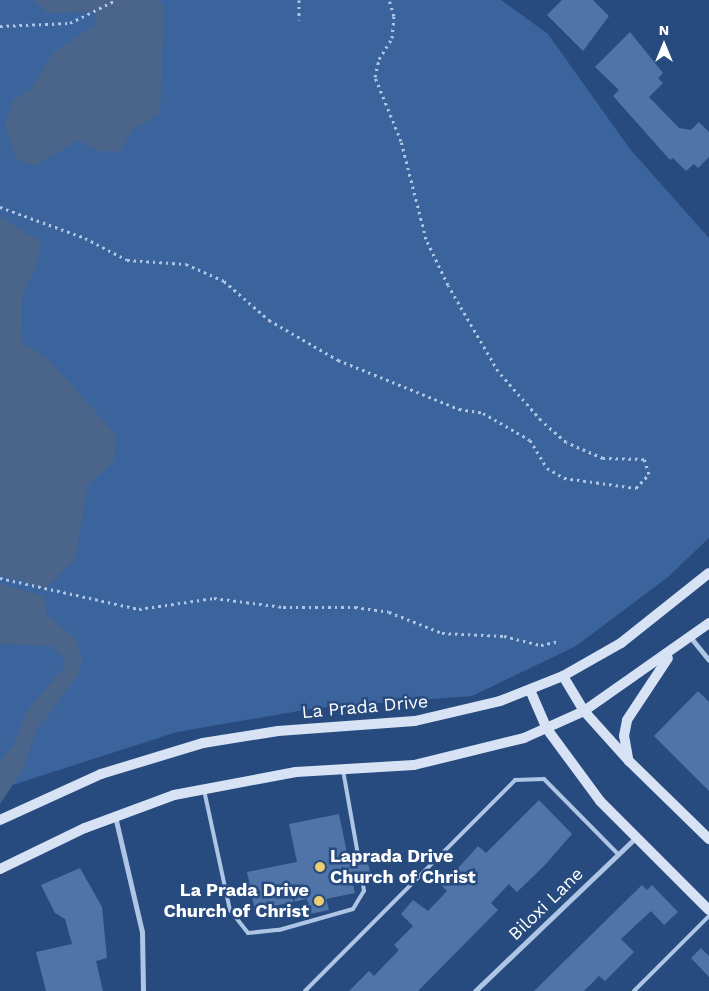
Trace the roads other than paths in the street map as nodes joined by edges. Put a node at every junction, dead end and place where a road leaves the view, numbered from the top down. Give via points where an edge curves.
1 (709, 573) edge
2 (709, 623) edge
3 (691, 638) junction
4 (673, 651) junction
5 (709, 660) edge
6 (563, 676) junction
7 (530, 690) junction
8 (584, 710) junction
9 (547, 729) junction
10 (629, 761) junction
11 (343, 770) junction
12 (204, 788) junction
13 (115, 816) junction
14 (0, 820) edge
15 (636, 837) junction
16 (709, 839) edge
17 (618, 854) junction
18 (359, 861) dead end
19 (0, 869) edge
20 (362, 877) dead end
21 (709, 910) edge
22 (709, 916) edge
23 (143, 991) edge
24 (305, 991) edge
25 (475, 991) edge
26 (634, 991) edge

1 - 6 main road, La Prada Drive via 650,623
2 - 3 main road
3 - 4 main road
3 - 5 street
4 - 8 main road
4 - 10 main road via 627,720 624,736
6 - 7 main road, La Prada Drive
6 - 8 main road
7 - 9 main road
7 - 14 main road, La Prada Drive via 415,721 278,731 203,743 101,774
8 - 9 main road
8 - 10 main road
9 - 11 main road via 455,758
9 - 15 main road via 600,801
10 - 16 main road
11 - 12 main road via 268,776
11 - 18 lane
12 - 13 main road
12 - 20 lane via 230,910 248,932 279,930 353,909 364,891
13 - 19 main road
13 - 23 street via 142,932
15 - 17 street, Biloxi Lane
15 - 21 main road
17 - 24 lane via 544,780 516,780
17 - 25 street, Biloxi Lane
22 - 26 lane

